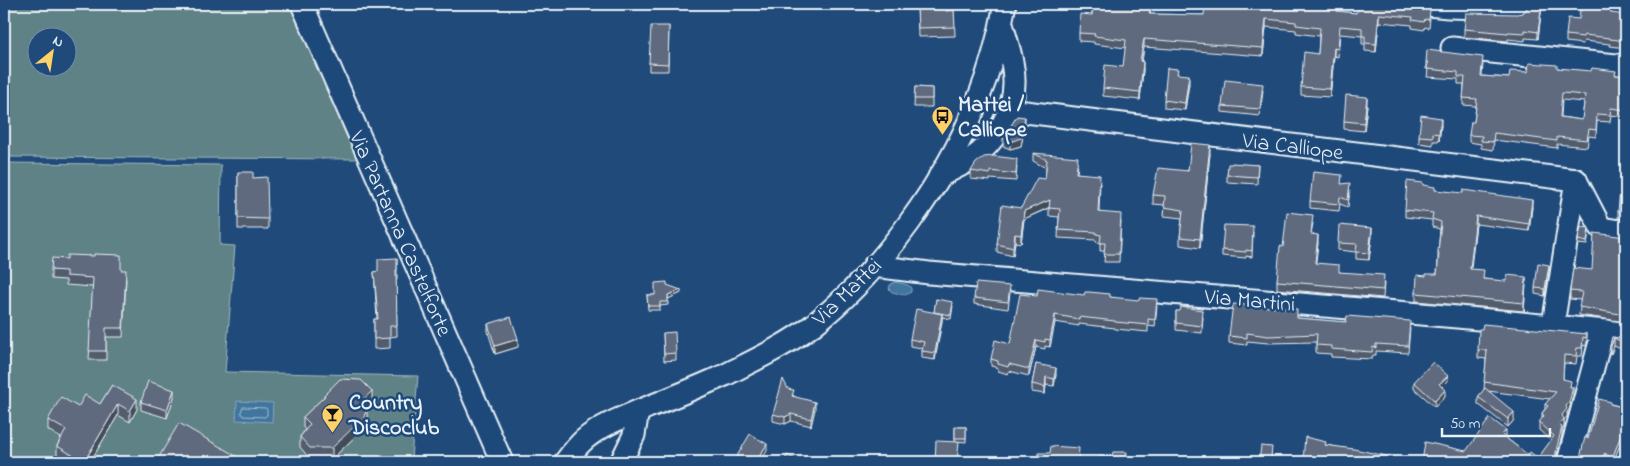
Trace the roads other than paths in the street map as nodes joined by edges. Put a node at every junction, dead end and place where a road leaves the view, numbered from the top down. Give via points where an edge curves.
1 (302, 4) edge
2 (1418, 4) edge
3 (1517, 4) edge
4 (1003, 13) edge
5 (1452, 48) dead end
6 (1626, 66) edge
7 (1009, 110) junction
8 (939, 177) junction
9 (1576, 180) junction
10 (1626, 232) edge
11 (874, 266) junction
12 (1553, 326) junction
13 (1616, 332) edge
14 (638, 411) junction
15 (502, 462) edge
16 (565, 462) edge
17 (621, 462) edge
18 (1568, 462) edge

1 - 15 street, Via Partanna Castelforte
2 - 3 street via 1517,9
4 - 7 street via 1014,81
4 - 8 street, Via Mattei via 992,61 977,102
5 - 6 street
7 - 8 street via 984,148 970,160
7 - 9 street, Via Calliope
8 - 11 street, Via Mattei
9 - 10 street via 1601,228
9 - 12 street
11 - 12 street, Via Martini
11 - 14 street, Via Mattei via 828,313 794,338 724,375
12 - 13 street, Via Martini
13 - 18 street via 1602,334
14 - 16 street, Via Mattei via 612,422 585,440
14 - 17 street via 634,435

